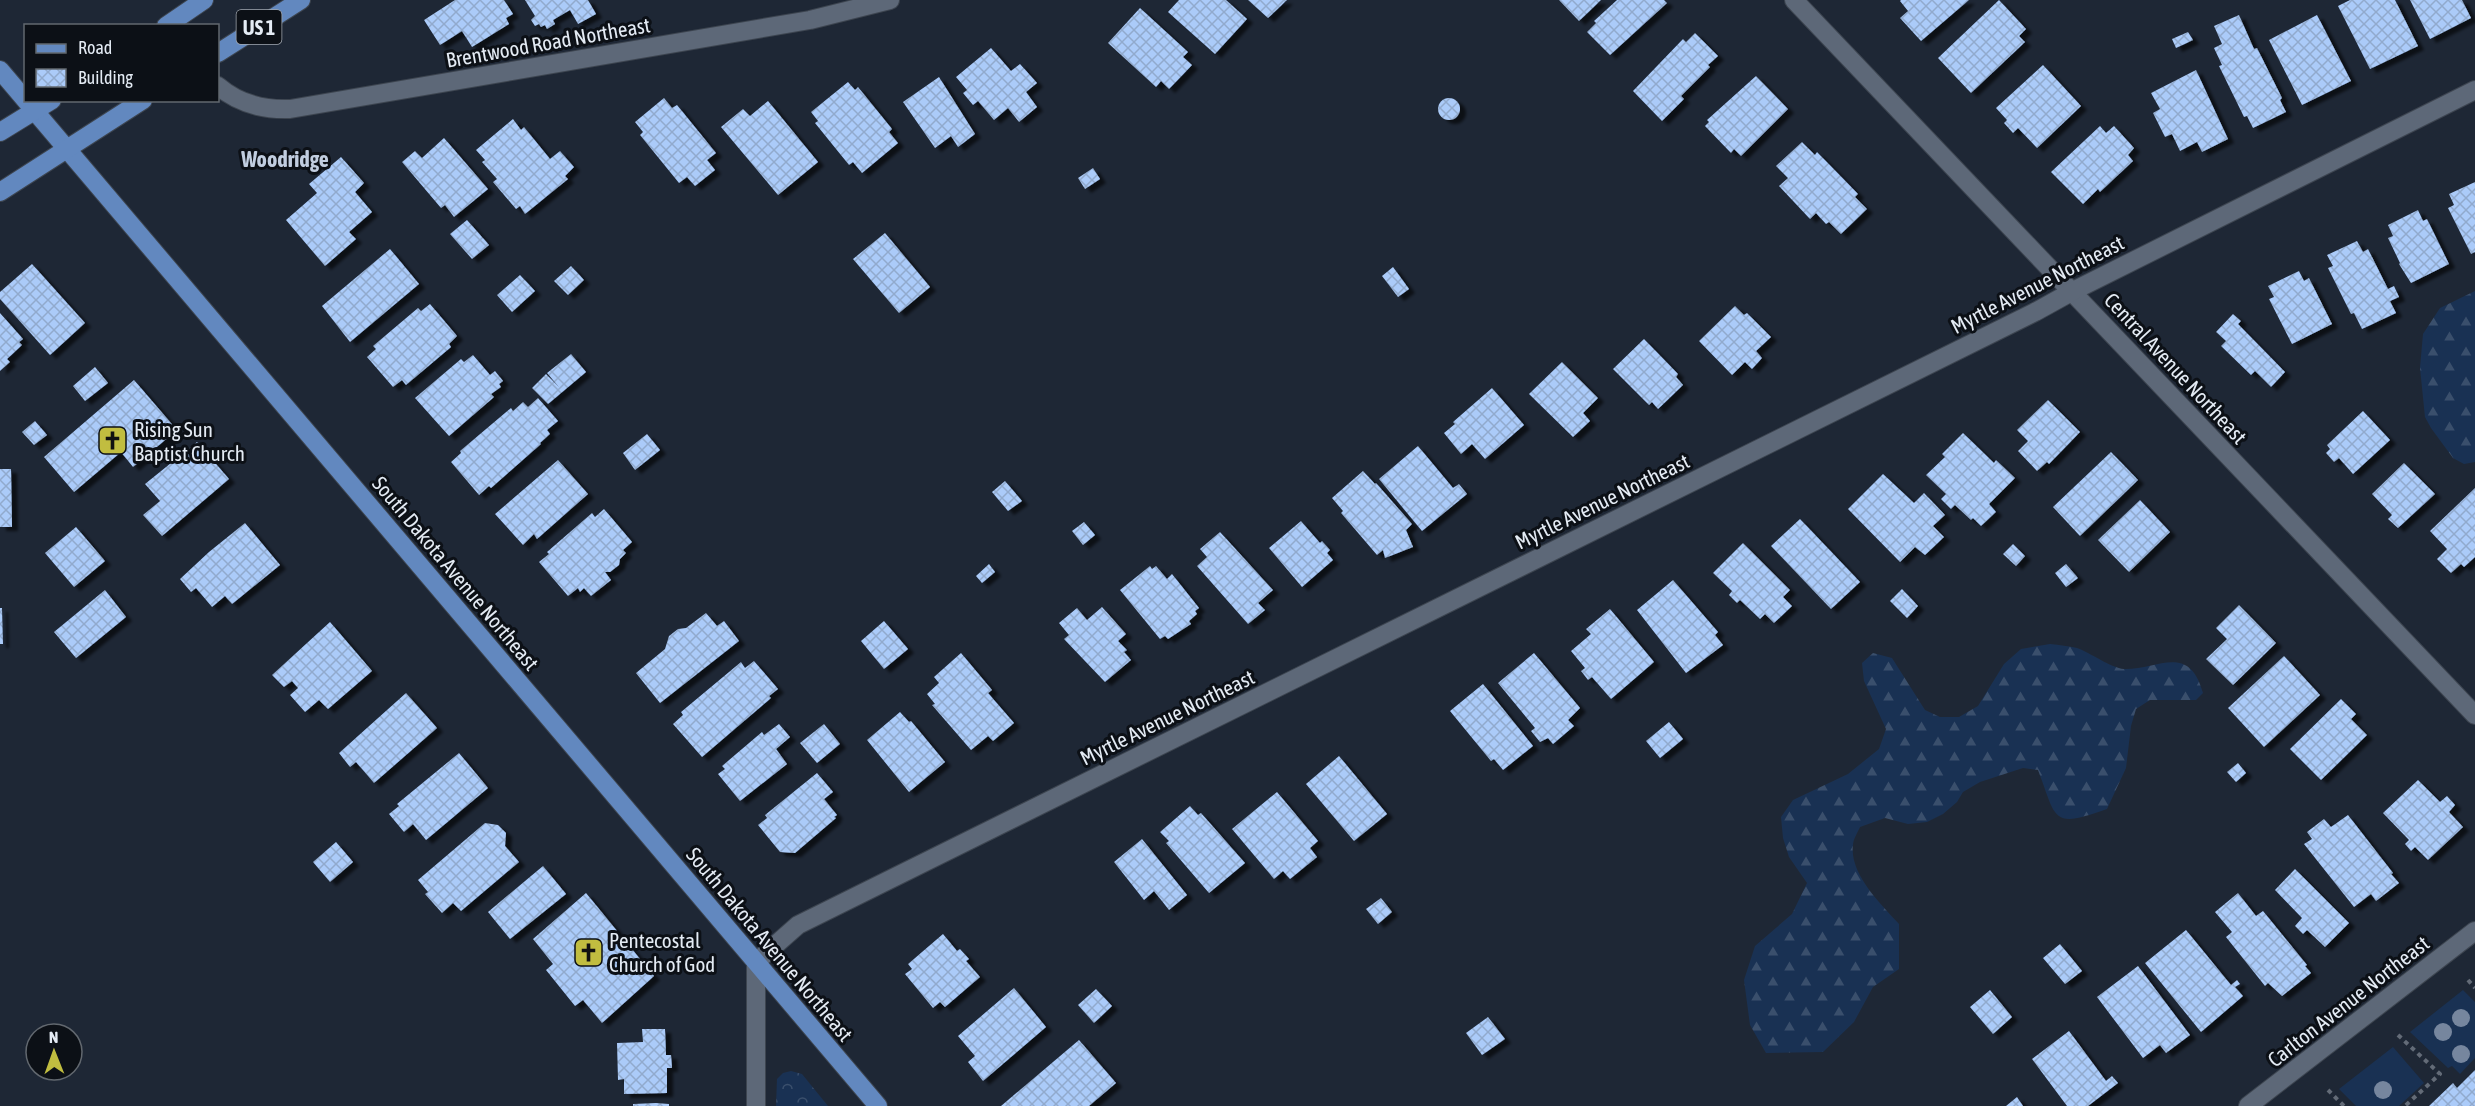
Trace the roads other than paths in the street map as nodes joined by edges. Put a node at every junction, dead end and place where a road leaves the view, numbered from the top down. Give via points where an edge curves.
1 (204, 0) edge
2 (301, 0) edge
3 (890, 0) edge
4 (1794, 0) edge
5 (169, 24) edge
6 (219, 53) edge
7 (0, 70) edge
8 (219, 87) edge
9 (2475, 90) edge
10 (24, 99) edge
11 (27, 102) edge
12 (49, 102) edge
13 (140, 102) edge
14 (35, 112) junction
15 (0, 132) edge
16 (66, 149) junction
17 (0, 192) edge
18 (2073, 291) junction
19 (2475, 715) edge
20 (2475, 931) edge
21 (756, 962) junction
22 (756, 1106) edge
23 (878, 1106) edge
24 (2248, 1106) edge

1 - 5 main road
2 - 6 main road, US 1
3 - 8 street, Brentwood Road Northeast via 810,20 290,109 248,104
4 - 18 street, Central Avenue Northeast
7 - 10 main road, South Dakota Avenue Northeast
9 - 18 street, Myrtle Avenue Northeast
11 - 14 main road, South Dakota Avenue Northeast
12 - 14 main road
13 - 16 main road
14 - 15 main road
14 - 16 main road, South Dakota Avenue Northeast
16 - 17 main road
16 - 21 main road, South Dakota Avenue Northeast
18 - 19 street, Central Avenue Northeast
18 - 21 street, Myrtle Avenue Northeast via 798,925
20 - 24 street, Carlton Avenue Northeast
21 - 22 street
21 - 23 main road, South Dakota Avenue Northeast

